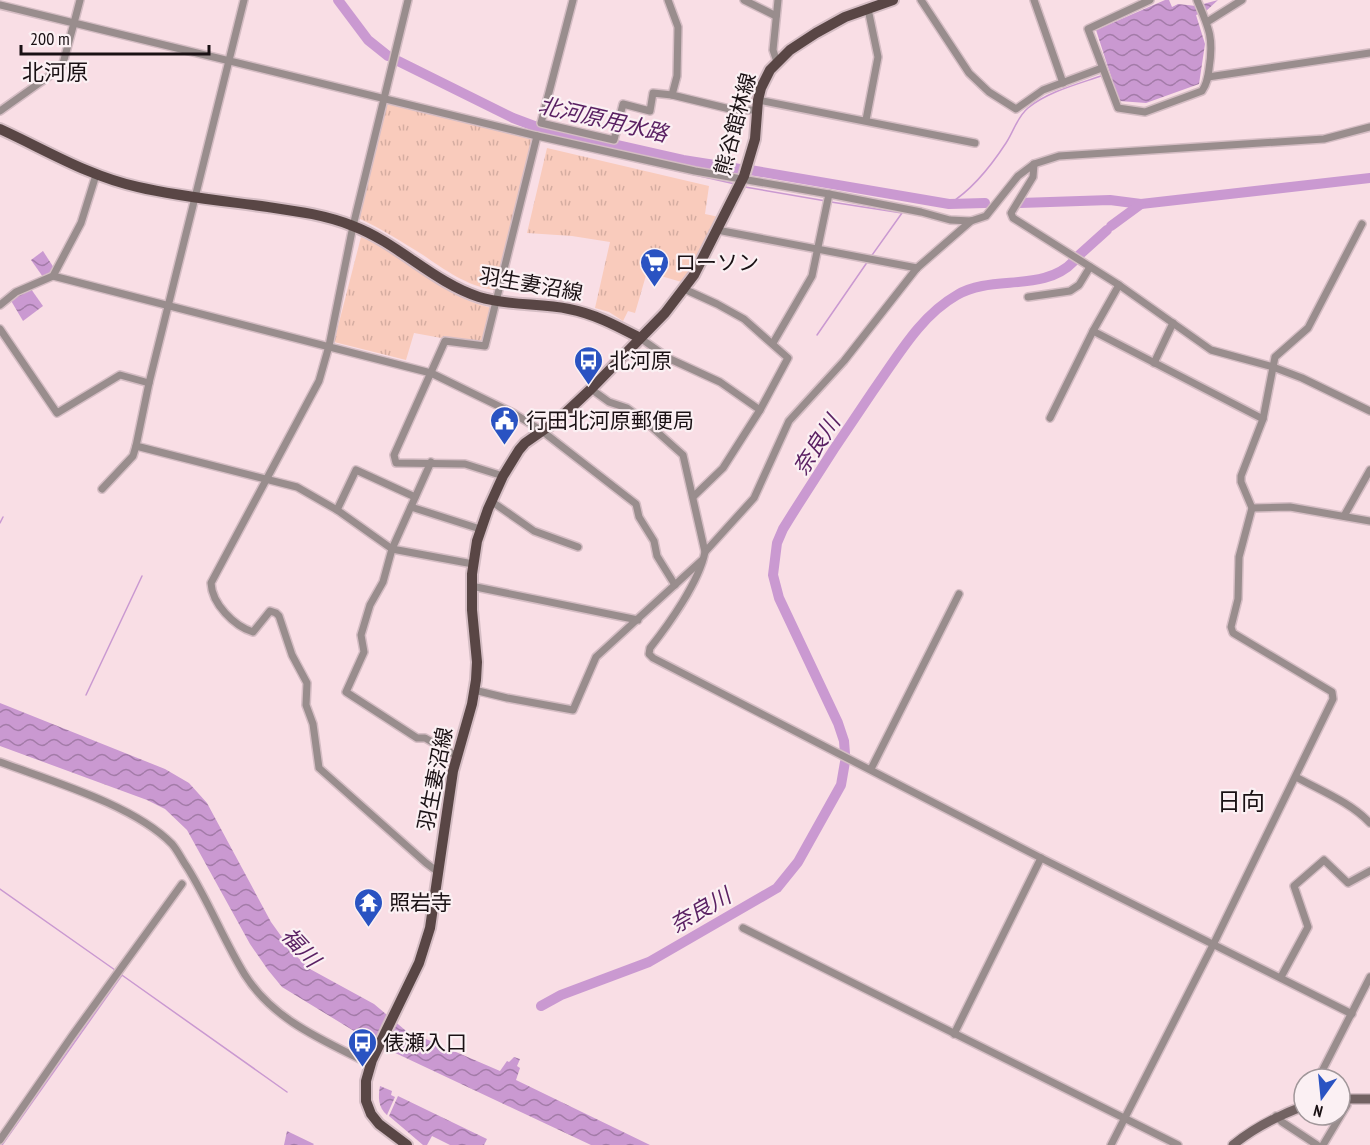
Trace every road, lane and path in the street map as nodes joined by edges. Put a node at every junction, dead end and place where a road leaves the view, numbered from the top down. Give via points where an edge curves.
1 (80, 0) edge
2 (244, 0) edge
3 (408, 0) edge
4 (573, 0) edge
5 (668, 0) edge
6 (744, 0) edge
7 (778, 0) edge
8 (893, 0) edge
9 (921, 0) edge
10 (1034, 0) edge
11 (1150, 0) edge
12 (1242, 0) edge
13 (1200, 1) edge
14 (0, 5) edge
15 (868, 9) junction
16 (776, 16) junction
17 (1207, 22) junction
18 (74, 23) junction
19 (1370, 53) edge
20 (229, 60) junction
21 (777, 62) junction
22 (1102, 68) junction
23 (1208, 77) junction
24 (1063, 83) junction
25 (672, 95) junction
26 (384, 99) junction
27 (757, 105) junction
28 (0, 111) edge
29 (866, 120) junction
30 (1370, 127) edge
31 (0, 129) edge
32 (537, 136) junction
33 (975, 143) dead end
34 (1034, 164) junction
35 (745, 173) junction
36 (96, 175) junction
37 (829, 194) junction
38 (196, 197) junction
39 (971, 222) junction
40 (1362, 224) dead end
41 (352, 226) junction
42 (717, 230) junction
43 (818, 249) junction
44 (1088, 266) junction
45 (917, 268) junction
46 (53, 276) junction
47 (1119, 285) junction
48 (684, 289) junction
49 (1028, 297) dead end
50 (497, 301) junction
51 (0, 304) edge
52 (169, 305) junction
53 (1173, 323) junction
54 (0, 329) edge
55 (1093, 331) junction
56 (640, 339) junction
57 (772, 343) junction
58 (329, 346) junction
59 (1154, 363) junction
60 (1273, 367) junction
61 (431, 373) junction
62 (149, 383) junction
63 (591, 389) junction
64 (760, 410) junction
65 (1370, 411) edge
66 (1050, 418) dead end
67 (1263, 418) junction
68 (542, 431) junction
69 (136, 447) junction
70 (431, 462) junction
71 (1370, 470) edge
72 (503, 476) junction
73 (267, 478) junction
74 (102, 489) dead end
75 (416, 497) junction
76 (693, 497) junction
77 (491, 501) junction
78 (411, 507) junction
79 (1252, 508) junction
80 (337, 510) junction
81 (1344, 516) junction
82 (1370, 521) edge
83 (480, 529) junction
84 (578, 547) dead end
85 (392, 549) junction
86 (704, 556) junction
87 (473, 564) junction
88 (675, 585) junction
89 (471, 586) junction
90 (959, 594) dead end
91 (638, 620) junction
92 (474, 690) junction
93 (457, 756) junction
94 (0, 762) edge
95 (871, 769) junction
96 (1296, 777) junction
97 (1370, 823) edge
98 (1041, 858) junction
99 (1370, 871) edge
100 (438, 872) junction
101 (182, 884) dead end
102 (743, 928) dead end
103 (1214, 943) junction
104 (1281, 977) junction
105 (1370, 977) edge
106 (1363, 989) junction
107 (1370, 994) edge
108 (1352, 1014) junction
109 (954, 1034) junction
110 (371, 1062) junction
111 (1324, 1067) edge
112 (1352, 1099) edge
113 (1370, 1099) edge
114 (1292, 1110) edge
115 (1276, 1116) junction
116 (1124, 1118) junction
117 (1334, 1127) edge
118 (0, 1140) edge
119 (407, 1145) edge
120 (1110, 1145) edge
121 (1178, 1145) edge
122 (1233, 1145) edge
123 (1317, 1145) edge
124 (1323, 1145) edge

1 - 18 street
2 - 20 street
3 - 26 street
4 - 25 street via 541,123 614,140 623,104 650,111 653,93
5 - 25 street via 678,27 677,76
6 - 16 street
7 - 16 street
8 - 15 main road, 熊谷館林線
9 - 24 street via 969,73 1016,109 1042,90
10 - 24 street
11 - 22 street via 1088,29
12 - 17 street
13 - 17 street
14 - 18 street
15 - 21 main road, 熊谷館林線 via 816,33
15 - 29 street via 878,57
16 - 21 street via 773,50
17 - 23 street via 1212,46
18 - 20 street
18 - 28 street via 62,67
19 - 23 street
20 - 26 street
20 - 38 street
21 - 27 main road, 熊谷館林線 via 765,78
22 - 23 street via 1119,108 1146,112 1202,91
22 - 24 street
25 - 27 street via 734,110
26 - 32 street
26 - 41 street
27 - 29 street
27 - 35 main road, 熊谷館林線 via 755,139
29 - 33 street
30 - 34 street via 1324,139 1059,156
31 - 36 main road, 羽生妻沼線
32 - 35 street via 695,171
32 - 50 street
34 - 39 street via 1018,176 986,216
34 - 44 street via 1033,177 1011,213 1013,218
35 - 37 street
35 - 42 main road, 熊谷館林線
36 - 38 main road, 羽生妻沼線
36 - 46 street via 81,223
37 - 39 street
37 - 43 street
38 - 41 main road, 羽生妻沼線 via 306,213
38 - 52 street
39 - 45 street
40 - 60 street via 1308,328 1275,357
41 - 50 main road, 羽生妻沼線 via 453,286
41 - 58 street
42 - 43 street
42 - 48 main road, 熊谷館林線
43 - 45 street
43 - 57 street via 812,276
44 - 47 street
44 - 49 street via 1079,285 1070,291
45 - 86 street via 844,361 789,421 754,498
46 - 51 street via 16,292
46 - 52 street
47 - 53 street
47 - 55 street
48 - 56 main road, 熊谷館林線
48 - 57 street via 744,319
50 - 56 main road, 羽生妻沼線 via 581,311
50 - 61 street via 485,346 445,341
52 - 58 street
52 - 62 street
53 - 59 street
53 - 60 street via 1210,350
54 - 62 street via 57,413 120,375
55 - 59 street
55 - 66 street
56 - 63 main road, 羽生妻沼線
56 - 64 street via 670,360 720,382
57 - 64 street via 788,358
58 - 61 street
58 - 73 street via 319,381
59 - 67 street
60 - 65 street
60 - 67 street
61 - 68 street
61 - 70 street via 394,455 396,463
62 - 69 street
63 - 68 main road, 羽生妻沼線
63 - 76 street via 609,402 627,408 684,455
64 - 76 street via 723,468
67 - 79 street via 1241,476
68 - 72 main road, 羽生妻沼線 via 519,450
68 - 88 street via 636,504 657,556
69 - 73 street
69 - 74 street via 133,456
70 - 72 street via 465,464
70 - 75 street
71 - 81 street
72 - 77 main road, 羽生妻沼線
73 - 80 street via 297,487
73 - 100 street via 211,583 216,601 244,630 253,632 270,611 279,616 307,683 306,705 314,724 319,768
75 - 78 street
75 - 80 street via 356,470
76 - 86 street
77 - 83 main road, 羽生妻沼線
77 - 84 street via 534,531
78 - 83 street
78 - 85 street
79 - 81 street via 1290,507
79 - 96 street via 1239,557 1233,633 1334,696
80 - 85 street
81 - 82 street
83 - 87 main road, 羽生妻沼線
85 - 87 street
85 - 93 street via 361,635 364,652 346,692 417,738 425,738
86 - 88 street
86 - 95 street via 649,654
87 - 89 main road, 羽生妻沼線
88 - 91 street
89 - 91 street
89 - 92 main road, 羽生妻沼線 via 477,662
90 - 95 street
91 - 92 street via 596,657 573,710
92 - 93 main road, 羽生妻沼線
93 - 100 main road, 羽生妻沼線
94 - 110 street via 104,802 151,826 172,845 202,892 246,976 264,998 301,1028
95 - 98 street
96 - 97 street via 1359,812
96 - 103 street
98 - 103 street
98 - 109 street
99 - 104 street via 1348,883 1324,860 1294,886 1308,927
100 - 110 main road, 羽生妻沼線 via 427,942
101 - 118 street
102 - 109 street
103 - 104 street
103 - 116 street
104 - 108 street
105 - 106 street
106 - 107 street
106 - 108 street
108 - 111 street
109 - 116 street
110 - 119 main road via 365,1088 371,1114
112 - 113 main road
114 - 115 main road
115 - 122 main road
115 - 123 street
116 - 120 street
116 - 121 street
117 - 124 street

